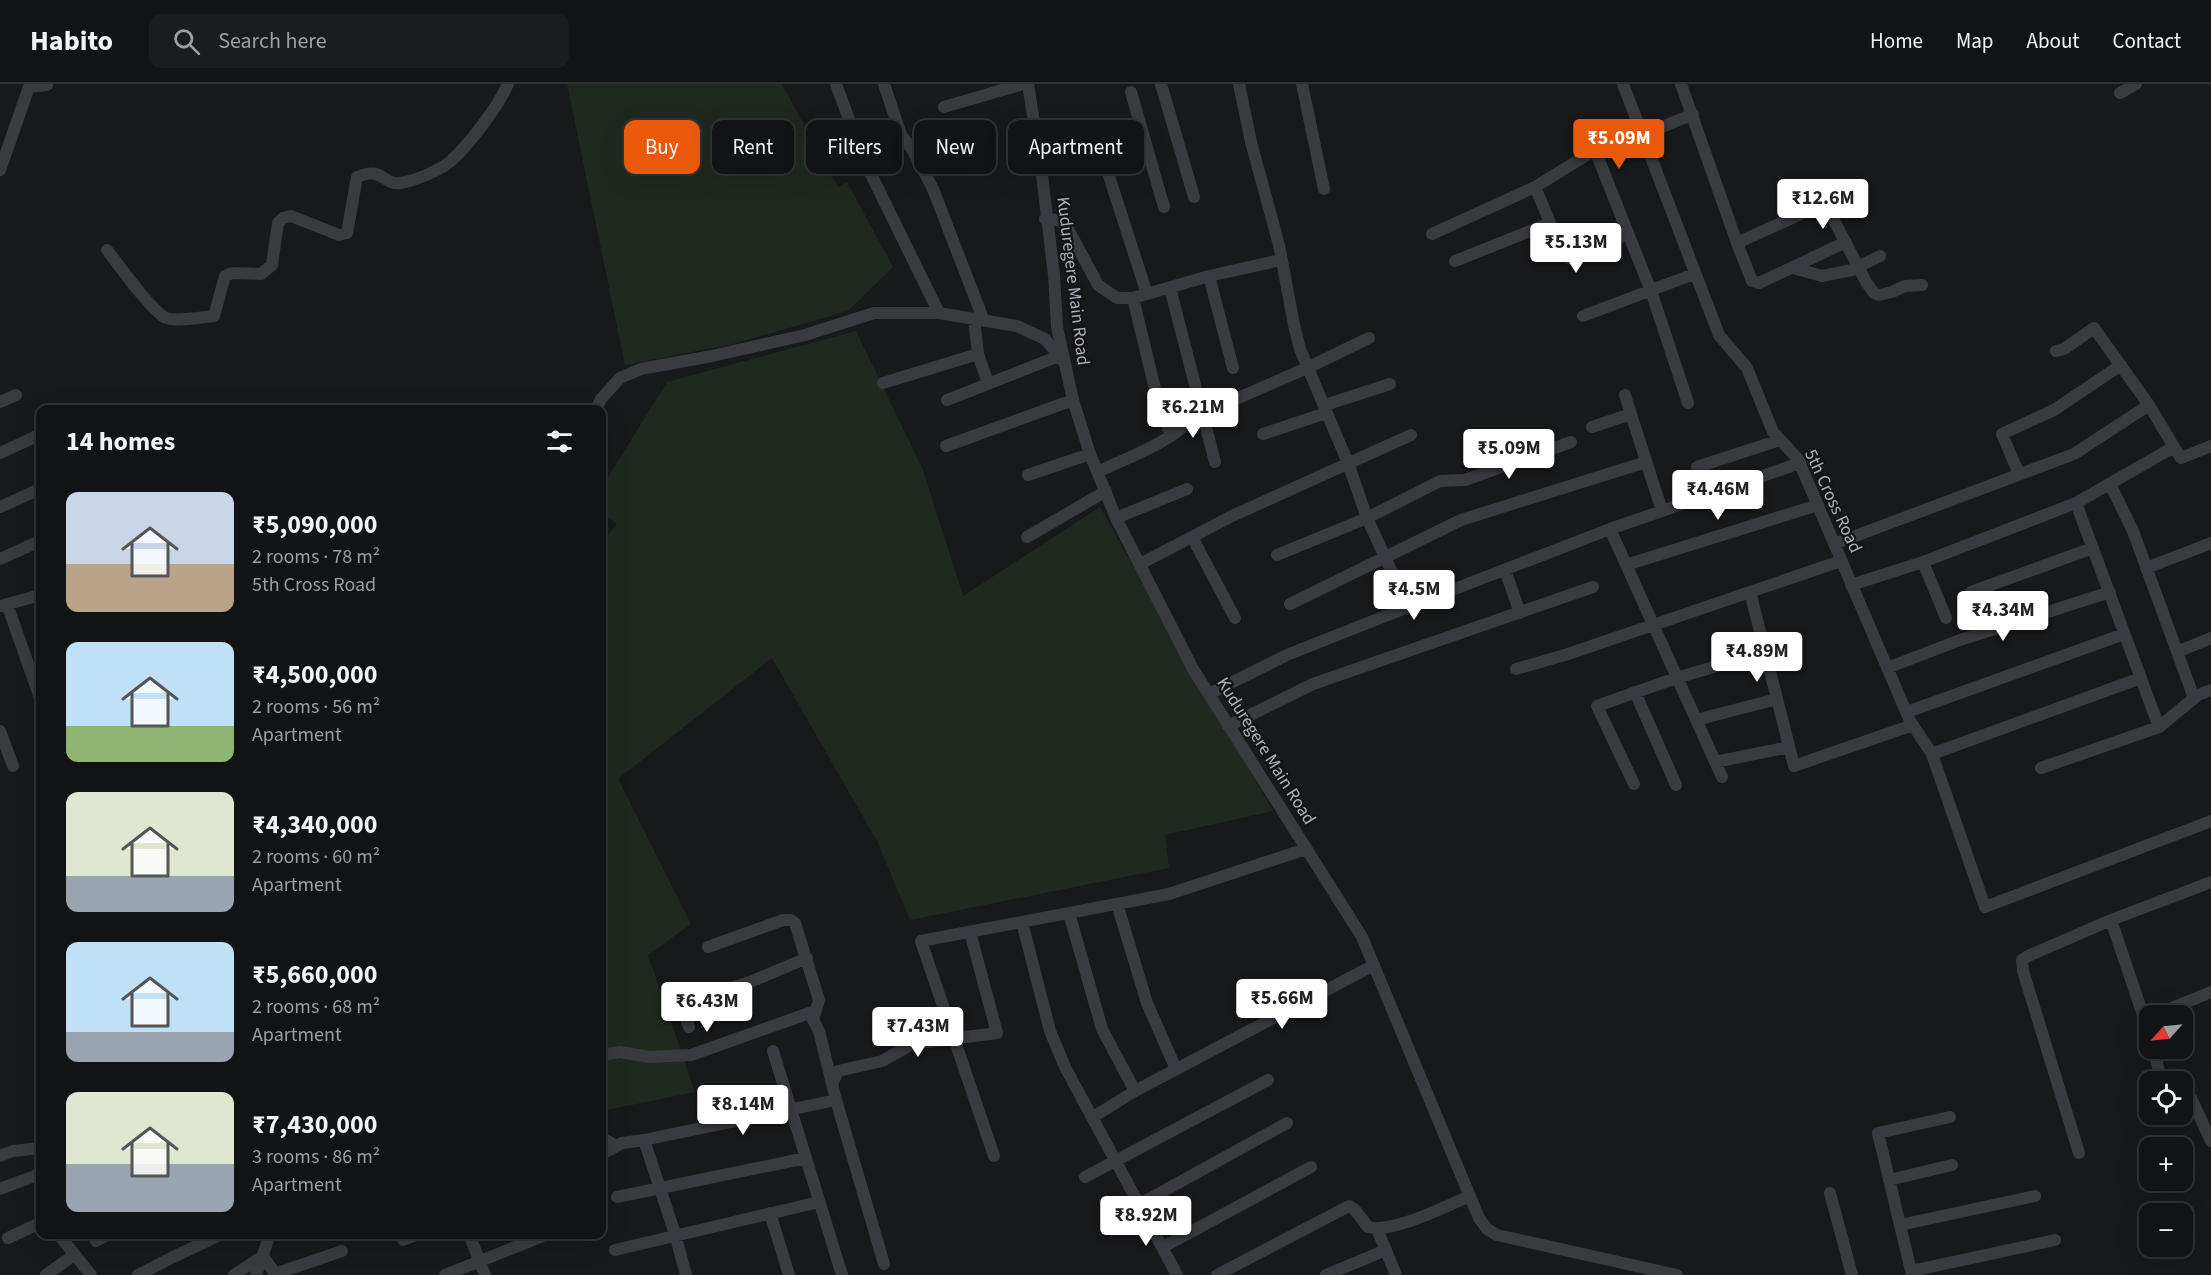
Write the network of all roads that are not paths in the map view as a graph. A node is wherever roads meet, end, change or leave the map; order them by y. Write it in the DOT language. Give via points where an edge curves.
graph roads {
  1 [pos="508,84"];
  2 [pos="836,84"];
  3 [pos="884,84"];
  4 [pos="1023,84"];
  5 [pos="1028,84"];
  6 [pos="1161,84"];
  7 [pos="1239,84"];
  8 [pos="1302,84"];
  9 [pos="1623,84"];
  10 [pos="1681,84"];
  11 [pos="2136,84"];
  12 [pos="47,85"];
  13 [pos="1131,92"];
  14 [pos="2120,93"];
  15 [pos="944,107"];
  16 [pos="1693,114"];
  17 [pos="1034,120"];
  18 [pos="1139,120"];
  19 [pos="1642,135"];
  20 [pos="1144,139"];
  21 [pos="0,170"];
  22 [pos="1042,174"];
  23 [pos="1108,174"];
  24 [pos="1535,187"];
  25 [pos="1324,189"];
  26 [pos="1194,197"];
  27 [pos="1164,207"];
  28 [pos="1045,219"];
  29 [pos="1550,223"];
  30 [pos="1628,233"];
  31 [pos="1432,234"];
  32 [pos="1846,242"];
  33 [pos="1737,243"];
  34 [pos="107,250"];
  35 [pos="1880,256"];
  36 [pos="1281,260"];
  37 [pos="1455,261"];
  38 [pos="1860,266"];
  39 [pos="1793,268"];
  40 [pos="1694,274"];
  41 [pos="1209,276"];
  42 [pos="1922,285"];
  43 [pos="1170,288"];
  44 [pos="1651,291"];
  45 [pos="1147,294"];
  46 [pos="1133,298"];
  47 [pos="939,313"];
  48 [pos="1583,316"];
  49 [pos="979,320"];
  50 [pos="1369,338"];
  51 [pos="2056,351"];
  52 [pos="978,354"];
  53 [pos="1061,359"];
  54 [pos="2121,365"];
  55 [pos="1233,368"];
  56 [pos="1307,368"];
  57 [pos="883,382"];
  58 [pos="988,383"];
  59 [pos="1390,384"];
  60 [pos="16,394"];
  61 [pos="1625,395"];
  62 [pos="947,400"];
  63 [pos="1073,400"];
  64 [pos="0,402"];
  65 [pos="1688,404"];
  66 [pos="598,405"];
  67 [pos="2149,405"];
  68 [pos="1200,407"];
  69 [pos="1326,409"];
  70 [pos="1631,414"];
  71 [pos="1592,426"];
  72 [pos="1263,434"];
  73 [pos="1411,435"];
  74 [pos="36,436"];
  75 [pos="1171,436"];
  76 [pos="1780,440"];
  77 [pos="1571,442"];
  78 [pos="946,446"];
  79 [pos="2211,446"];
  80 [pos="2174,447"];
  81 [pos="0,453"];
  82 [pos="1090,454"];
  83 [pos="1215,462"];
  84 [pos="1646,462"];
  85 [pos="1348,463"];
  86 [pos="1800,463"];
  87 [pos="1697,467"];
  88 [pos="1098,472"];
  89 [pos="2019,474"];
  90 [pos="1028,475"];
  91 [pos="2110,484"];
  92 [pos="1187,489"];
  93 [pos="36,491"];
  94 [pos="1106,491"];
  95 [pos="2076,503"];
  96 [pos="1818,505"];
  97 [pos="0,507"];
  98 [pos="1662,511"];
  99 [pos="1116,518"];
  100 [pos="1367,518"];
  101 [pos="1610,529"];
  102 [pos="1027,537"];
  103 [pos="1192,537"];
  104 [pos="36,543"];
  105 [pos="2211,543"];
  106 [pos="1834,544"];
  107 [pos="2093,548"];
  108 [pos="1277,555"];
  109 [pos="1387,557"];
  110 [pos="0,559"];
  111 [pos="1841,561"];
  112 [pos="1923,562"];
  113 [pos="1140,564"];
  114 [pos="1626,566"];
  115 [pos="2146,568"];
  116 [pos="1504,570"];
  117 [pos="1851,585"];
  118 [pos="1593,587"];
  119 [pos="1750,592"];
  120 [pos="1971,592"];
  121 [pos="2110,592"];
  122 [pos="36,596"];
  123 [pos="1290,604"];
  124 [pos="3,605"];
  125 [pos="1408,607"];
  126 [pos="1520,613"];
  127 [pos="1235,618"];
  128 [pos="1946,618"];
  129 [pos="1654,625"];
  130 [pos="2124,634"];
  131 [pos="2211,638"];
  132 [pos="1765,652"];
  133 [pos="2177,652"];
  134 [pos="1887,668"];
  135 [pos="1516,669"];
  136 [pos="1676,678"];
  137 [pos="2141,678"];
  138 [pos="36,688"];
  139 [pos="2211,690"];
  140 [pos="1635,692"];
  141 [pos="1209,694"];
  142 [pos="2194,698"];
  143 [pos="1777,699"];
  144 [pos="1906,712"];
  145 [pos="1696,720"];
  146 [pos="1913,725"];
  147 [pos="1228,726"];
  148 [pos="2159,727"];
  149 [pos="0,731"];
  150 [pos="1789,747"];
  151 [pos="1932,754"];
  152 [pos="1716,762"];
  153 [pos="14,766"];
  154 [pos="2041,768"];
  155 [pos="1722,777"];
  156 [pos="1634,784"];
  157 [pos="1676,785"];
  158 [pos="2211,821"];
  159 [pos="1306,849"];
  160 [pos="2211,882"];
  161 [pos="1117,904"];
  162 [pos="1069,913"];
  163 [pos="2111,920"];
  164 [pos="1022,922"];
  165 [pos="970,932"];
  166 [pos="708,947"];
  167 [pos="807,958"];
  168 [pos="1374,965"];
  169 [pos="2211,992"];
  170 [pos="2144,1005"];
  171 [pos="2179,1005"];
  172 [pos="815,1011"];
  173 [pos="689,1027"];
  174 [pos="954,1038"];
  175 [pos="773,1051"];
  176 [pos="606,1054"];
  177 [pos="1176,1069"];
  178 [pos="1268,1080"];
  179 [pos="832,1084"];
  180 [pos="1135,1091"];
  181 [pos="836,1100"];
  182 [pos="2193,1102"];
  183 [pos="792,1111"];
  184 [pos="1093,1116"];
  185 [pos="1950,1117"];
  186 [pos="1287,1123"];
  187 [pos="606,1140"];
  188 [pos="644,1140"];
  189 [pos="2211,1141"];
  190 [pos="616,1146"];
  191 [pos="36,1148"];
  192 [pos="606,1152"];
  193 [pos="2079,1154"];
  194 [pos="0,1156"];
  195 [pos="994,1156"];
  196 [pos="806,1158"];
  197 [pos="1116,1161"];
  198 [pos="1952,1165"];
  199 [pos="1311,1167"];
  200 [pos="36,1176"];
  201 [pos="1085,1177"];
  202 [pos="1889,1180"];
  203 [pos="0,1189"];
  204 [pos="660,1189"];
  205 [pos="1830,1193"];
  206 [pos="1470,1196"];
  207 [pos="2035,1196"];
  208 [pos="617,1197"];
  209 [pos="819,1202"];
  210 [pos="1140,1204"];
  211 [pos="770,1213"];
  212 [pos="36,1225"];
  213 [pos="1899,1225"];
  214 [pos="1377,1229"];
  215 [pos="675,1234"];
  216 [pos="8,1238"];
  217 [pos="62,1239"];
  218 [pos="100,1239"];
  219 [pos="213,1239"];
  220 [pos="268,1239"];
  221 [pos="471,1239"];
  222 [pos="535,1239"];
  223 [pos="2055,1240"];
  224 [pos="96,1241"];
  225 [pos="1163,1247"];
  226 [pos="615,1250"];
  227 [pos="1386,1250"];
  228 [pos="342,1251"];
  229 [pos="74,1255"];
  230 [pos="263,1257"];
  231 [pos="480,1261"];
  232 [pos="884,1264"];
  233 [pos="156,1271"];
  234 [pos="1911,1273"];
  235 [pos="46,1275"];
  236 [pos="91,1275"];
  237 [pos="138,1275"];
  238 [pos="234,1275"];
  239 [pos="256,1275"];
  240 [pos="276,1275"];
  241 [pos="445,1275"];
  242 [pos="485,1275"];
  243 [pos="686,1275"];
  244 [pos="789,1275"];
  245 [pos="842,1275"];
  246 [pos="1177,1275"];
  247 [pos="1218,1275"];
  248 [pos="1326,1275"];
  249 [pos="1396,1275"];
  250 [pos="1677,1275"];
  251 [pos="1852,1275"];
  1 -- 34 [label="street" via="501,99 453,160 401,183 392,183 379,174 357,177 347,233 339,235 291,216 283,218 278,223 272,265 261,274 225,276 214,316 168,320"];
  2 -- 47 [label="street" via="864,159"];
  3 -- 49 [label="street" via="901,135 933,189"];
  4 -- 15 [label="street"];
  5 -- 17 [label="street, Kuduregere Main Road"];
  6 -- 26 [label="street"];
  7 -- 36 [label="street"];
  8 -- 25 [label="street"];
  9 -- 19 [label="street, 5th Cross Road"];
  10 -- 16 [label="street"];
  11 -- 14 [label="street"];
  12 -- 21 [label="street" via="29,87"];
  13 -- 18 [label="street"];
  16 -- 19 [label="street"];
  16 -- 33 [label="street"];
  19 -- 40 [label="street, 5th Cross Road"];
  20 -- 27 [label="street"];
  22 -- 28 [label="street, Kuduregere Main Road"];
  23 -- 45 [label="street"];
  24 -- 29 [label="street"];
  24 -- 30 [label="street" via="1595,150"];
  24 -- 31 [label="street"];
  28 -- 46 [label="street" via="1060,220 1066,227 1098,285 1118,298"];
  28 -- 53 [label="street, Kuduregere Main Road"];
  29 -- 30 [label="street" via="1568,258 1575,259"];
  29 -- 37 [label="street"];
  30 -- 44 [label="street"];
  32 -- 33 [label="street" via="1825,203"];
  32 -- 38 [label="street"];
  32 -- 39 [label="street"];
  33 -- 39 [label="street" via="1752,281 1763,283"];
  35 -- 38 [label="street"];
  36 -- 41 [label="street"];
  36 -- 56 [label="street"];
  38 -- 39 [label="street" via="1822,276"];
  38 -- 42 [label="street" via="1866,282 1879,295"];
  40 -- 44 [label="street"];
  40 -- 76 [label="street, 5th Cross Road" via="1719,335 1747,368 1773,432"];
  41 -- 43 [label="street"];
  41 -- 55 [label="street"];
  43 -- 45 [label="street"];
  43 -- 68 [label="street"];
  44 -- 48 [label="street"];
  44 -- 65 [label="street"];
  45 -- 46 [label="street"];
  46 -- 75 [label="street" via="1157,397"];
  47 -- 49 [label="street"];
  47 -- 66 [label="street" via="874,313 806,335 641,369 620,378"];
  49 -- 52 [label="street"];
  49 -- 53 [label="street" via="1017,326 1045,339"];
  50 -- 56 [label="street"];
  51 -- 54 [label="street" via="2094,328"];
  52 -- 57 [label="street"];
  52 -- 58 [label="street"];
  53 -- 58 [label="street"];
  53 -- 63 [label="street, Kuduregere Main Road"];
  54 -- 67 [label="street"];
  54 -- 89 [label="street" via="2055,410 2001,434"];
  56 -- 68 [label="street" via="1236,399"];
  56 -- 69 [label="street"];
  58 -- 62 [label="street"];
  59 -- 69 [label="street"];
  60 -- 64 [label="street"];
  61 -- 70 [label="street"];
  63 -- 78 [label="street"];
  63 -- 82 [label="street, Kuduregere Main Road"];
  67 -- 80 [label="street"];
  67 -- 89 [label="street" via="2074,454"];
  68 -- 75 [label="street"];
  68 -- 83 [label="street"];
  69 -- 72 [label="street"];
  69 -- 85 [label="street"];
  70 -- 71 [label="street"];
  70 -- 84 [label="street"];
  73 -- 85 [label="street"];
  74 -- 81 [label="street"];
  75 -- 88 [label="street"];
  76 -- 86 [label="street, 5th Cross Road"];
  76 -- 87 [label="street"];
  77 -- 100 [label="street" via="1465,480 1440,481"];
  79 -- 80 [label="street" via="2181,458"];
  80 -- 91 [label="street"];
  82 -- 88 [label="street, Kuduregere Main Road"];
  82 -- 90 [label="street"];
  84 -- 98 [label="street"];
  84 -- 109 [label="street" via="1461,520"];
  85 -- 100 [label="street"];
  85 -- 103 [label="street"];
  86 -- 96 [label="street, 5th Cross Road"];
  86 -- 98 [label="street"];
  88 -- 94 [label="street, Kuduregere Main Road"];
  89 -- 106 [label="street"];
  91 -- 95 [label="street"];
  91 -- 115 [label="street"];
  92 -- 99 [label="street"];
  93 -- 97 [label="street"];
  94 -- 99 [label="street, Kuduregere Main Road"];
  94 -- 102 [label="street"];
  95 -- 107 [label="street"];
  95 -- 112 [label="street"];
  96 -- 106 [label="street, 5th Cross Road"];
  96 -- 114 [label="street"];
  98 -- 101 [label="street"];
  99 -- 113 [label="street, Kuduregere Main Road"];
  100 -- 108 [label="street"];
  100 -- 109 [label="street"];
  101 -- 114 [label="street"];
  101 -- 116 [label="street"];
  103 -- 113 [label="street"];
  103 -- 127 [label="street"];
  104 -- 110 [label="street"];
  105 -- 115 [label="street"];
  106 -- 111 [label="street, 5th Cross Road"];
  107 -- 120 [label="street"];
  107 -- 121 [label="street"];
  109 -- 123 [label="street"];
  109 -- 125 [label="street"];
  111 -- 117 [label="street, 5th Cross Road"];
  111 -- 119 [label="street"];
  112 -- 117 [label="street"];
  112 -- 128 [label="street"];
  113 -- 141 [label="street, Kuduregere Main Road"];
  114 -- 129 [label="street"];
  115 -- 133 [label="street"];
  116 -- 125 [label="street"];
  116 -- 126 [label="street"];
  117 -- 134 [label="street, 5th Cross Road"];
  118 -- 126 [label="street"];
  119 -- 129 [label="street"];
  119 -- 132 [label="street"];
  121 -- 130 [label="street"];
  121 -- 134 [label="street"];
  122 -- 124 [label="street"];
  124 -- 138 [label="street"];
  125 -- 141 [label="street" via="1287,655"];
  126 -- 147 [label="street" via="1313,684"];
  129 -- 135 [label="street"];
  129 -- 136 [label="street"];
  130 -- 137 [label="street"];
  130 -- 144 [label="street"];
  131 -- 133 [label="street"];
  132 -- 136 [label="street"];
  132 -- 143 [label="street"];
  133 -- 142 [label="street"];
  134 -- 144 [label="street, 5th Cross Road"];
  136 -- 140 [label="street"];
  136 -- 145 [label="street"];
  137 -- 148 [label="street"];
  137 -- 151 [label="street"];
  139 -- 142 [label="street"];
  140 -- 156 [label="street" via="1597,706"];
  140 -- 157 [label="street"];
  141 -- 147 [label="street, Kuduregere Main Road"];
  142 -- 148 [label="street"];
  143 -- 145 [label="street"];
  143 -- 150 [label="street"];
  144 -- 146 [label="street, 5th Cross Road"];
  145 -- 152 [label="street"];
  146 -- 150 [label="street" via="1794,766"];
  146 -- 151 [label="street, 5th Cross Road"];
  147 -- 159 [label="street, Kuduregere Main Road"];
  148 -- 154 [label="street"];
  149 -- 153 [label="street"];
  150 -- 152 [label="street"];
  151 -- 158 [label="street, 5th Cross Road" via="1985,907"];
  152 -- 155 [label="street"];
  159 -- 161 [label="street" via="1169,894"];
  159 -- 168 [label="street, Kuduregere Main Road" via="1362,937"];
  160 -- 163 [label="street"];
  161 -- 162 [label="street"];
  161 -- 177 [label="street" via="1146,1003"];
  162 -- 164 [label="street"];
  162 -- 180 [label="street" via="1102,1029"];
  163 -- 170 [label="street"];
  163 -- 193 [label="street" via="2022,960"];
  164 -- 165 [label="street"];
  164 -- 184 [label="street" via="1050,1031"];
  165 -- 174 [label="street" via="997,1032"];
  165 -- 174 [label="street" via="921,941"];
  166 -- 167 [label="street" via="788,919 795,923"];
  167 -- 172 [label="street" via="819,1000"];
  167 -- 173 [label="street" via="686,1008"];
  168 -- 177 [label="street"];
  168 -- 206 [label="street, Kuduregere Main Road"];
  169 -- 171 [label="street"];
  172 -- 176 [label="street" via="691,1055"];
  172 -- 179 [label="street" via="813,1020"];
  174 -- 179 [label="street" via="912,1044 882,1061 838,1071"];
  174 -- 195 [label="street"];
  175 -- 183 [label="street"];
  177 -- 180 [label="street"];
  178 -- 197 [label="street"];
  179 -- 181 [label="street"];
  180 -- 184 [label="street"];
  181 -- 183 [label="street"];
  181 -- 232 [label="street"];
  182 -- 189 [label="street"];
  183 -- 188 [label="street"];
  183 -- 196 [label="street"];
  184 -- 197 [label="street"];
  185 -- 202 [label="street" via="1878,1133"];
  186 -- 210 [label="street"];
  187 -- 190 [label="street"];
  188 -- 190 [label="street"];
  188 -- 204 [label="street"];
  190 -- 192 [label="street"];
  191 -- 194 [label="street"];
  196 -- 204 [label="street"];
  196 -- 209 [label="street"];
  197 -- 201 [label="street"];
  197 -- 210 [label="street"];
  198 -- 202 [label="street"];
  199 -- 225 [label="street"];
  200 -- 203 [label="street"];
  202 -- 213 [label="street"];
  204 -- 208 [label="street"];
  204 -- 215 [label="street"];
  205 -- 251 [label="street"];
  206 -- 214 [label="street"];
  206 -- 250 [label="street, Kuduregere Main Road" via="1479,1218 1497,1236"];
  207 -- 213 [label="street"];
  209 -- 211 [label="street"];
  209 -- 245 [label="street"];
  210 -- 225 [label="street"];
  211 -- 215 [label="street"];
  211 -- 244 [label="street"];
  212 -- 216 [label="street"];
  213 -- 234 [label="street"];
  214 -- 227 [label="street"];
  214 -- 247 [label="street" via="1368,1227 1349,1206"];
  215 -- 226 [label="street"];
  215 -- 243 [label="street"];
  217 -- 229 [label="street"];
  218 -- 224 [label="street"];
  219 -- 233 [label="street"];
  220 -- 230 [label="street"];
  221 -- 231 [label="street"];
  222 -- 231 [label="street"];
  223 -- 234 [label="street"];
  225 -- 246 [label="street"];
  227 -- 248 [label="street"];
  227 -- 249 [label="street"];
  228 -- 240 [label="street"];
  229 -- 235 [label="street"];
  229 -- 236 [label="street"];
  230 -- 238 [label="street"];
  230 -- 239 [label="street"];
  230 -- 240 [label="street"];
  231 -- 241 [label="street"];
  231 -- 242 [label="street"];
  233 -- 237 [label="street"];
}
